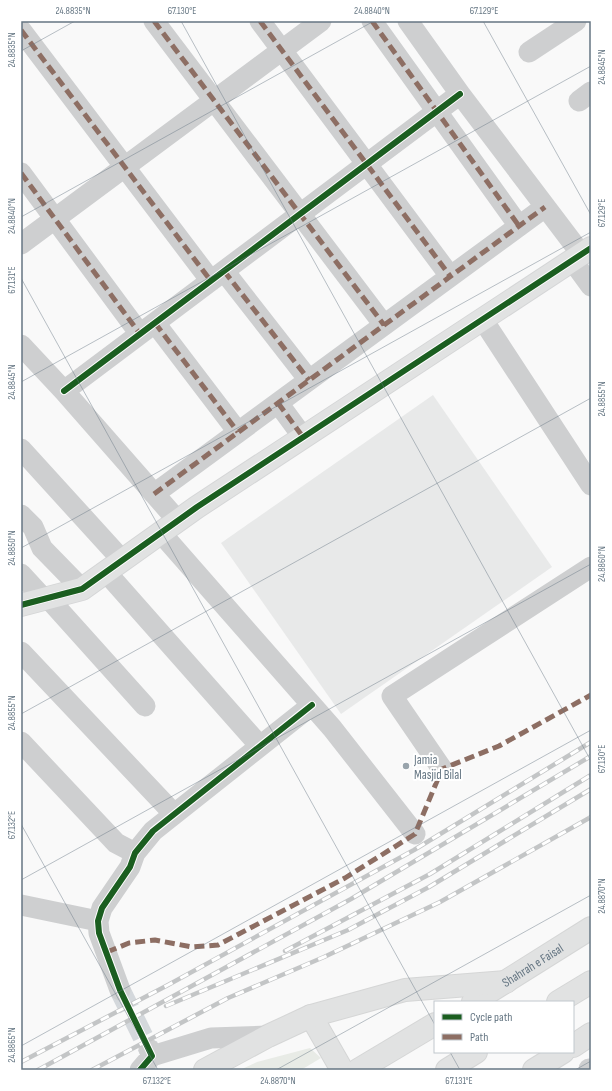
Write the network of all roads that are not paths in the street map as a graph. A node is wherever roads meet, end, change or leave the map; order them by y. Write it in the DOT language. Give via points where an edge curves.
graph roads {
  1 [pos="154,21"];
  2 [pos="260,21"];
  3 [pos="321,21"];
  4 [pos="372,21"];
  5 [pos="408,21"];
  6 [pos="576,21"];
  7 [pos="21,30"];
  8 [pos="282,50"];
  9 [pos="529,52"];
  10 [pos="460,94"];
  11 [pos="214,100"];
  12 [pos="437,111"];
  13 [pos="367,164"];
  14 [pos="125,167"];
  15 [pos="21,173"];
  16 [pos="545,207"];
  17 [pos="300,214"];
  18 [pos="55,219"];
  19 [pos="519,226"];
  20 [pos="21,244"];
  21 [pos="582,255"];
  22 [pos="217,276"];
  23 [pos="450,276"];
  24 [pos="591,286"];
  25 [pos="483,320"];
  26 [pos="384,325"];
  27 [pos="147,328"];
  28 [pos="21,345"];
  29 [pos="309,380"];
  30 [pos="64,391"];
  31 [pos="278,403"];
  32 [pos="238,432"];
  33 [pos="304,437"];
  34 [pos="21,449"];
  35 [pos="590,482"];
  36 [pos="154,494"];
  37 [pos="21,515"];
  38 [pos="169,527"];
  39 [pos="114,566"];
  40 [pos="591,567"];
  41 [pos="21,574"];
  42 [pos="82,589"];
  43 [pos="46,599"];
  44 [pos="21,605"];
  45 [pos="21,652"];
  46 [pos="312,705"];
  47 [pos="145,706"];
  48 [pos="21,742"];
  49 [pos="260,746"];
  50 [pos="442,769"];
  51 [pos="174,814"];
  52 [pos="415,834"];
  53 [pos="135,853"];
  54 [pos="21,905"];
  55 [pos="98,921"];
  56 [pos="591,928"];
  57 [pos="506,982"];
  58 [pos="591,982"];
  59 [pos="120,990"];
  60 [pos="475,1001"];
  61 [pos="560,1001"];
  62 [pos="311,1016"];
  63 [pos="434,1025"];
  64 [pos="591,1034"];
  65 [pos="268,1036"];
  66 [pos="574,1045"];
  67 [pos="474,1053"];
  68 [pos="561,1053"];
  69 [pos="147,1058"];
  70 [pos="205,1070"];
  71 [pos="342,1070"];
  72 [pos="358,1070"];
  73 [pos="447,1070"];
  74 [pos="534,1070"];
  1 -- 11 [label="street"];
  2 -- 8 [label="street"];
  3 -- 8 [label="street"];
  4 -- 12 [label="street"];
  5 -- 10 [label="street"];
  6 -- 9 [label="street"];
  7 -- 14 [label="street"];
  8 -- 11 [label="street"];
  8 -- 13 [label="street"];
  10 -- 12 [label="street"];
  10 -- 16 [label="street"];
  11 -- 14 [label="street"];
  11 -- 17 [label="street"];
  12 -- 13 [label="street"];
  12 -- 19 [label="street"];
  13 -- 17 [label="street"];
  13 -- 23 [label="street"];
  14 -- 18 [label="street"];
  14 -- 22 [label="street"];
  15 -- 18 [label="street"];
  16 -- 19 [label="street"];
  16 -- 21 [label="street"];
  17 -- 22 [label="street"];
  17 -- 26 [label="street"];
  18 -- 20 [label="street"];
  18 -- 27 [label="street"];
  19 -- 23 [label="street"];
  21 -- 24 [label="street"];
  21 -- 25 [label="main road"];
  22 -- 27 [label="street"];
  22 -- 29 [label="street"];
  23 -- 26 [label="street"];
  25 -- 33 [label="main road"];
  25 -- 35 [label="street"];
  26 -- 29 [label="street"];
  27 -- 30 [label="street"];
  27 -- 32 [label="street"];
  28 -- 30 [label="street"];
  29 -- 31 [label="street"];
  30 -- 36 [label="street"];
  31 -- 32 [label="street"];
  31 -- 33 [label="street"];
  32 -- 36 [label="street"];
  33 -- 38 [label="main road"];
  34 -- 39 [label="street"];
  36 -- 38 [label="street"];
  37 -- 42 [label="street" via="33,527 42,548"];
  38 -- 39 [label="main road"];
  38 -- 46 [label="street"];
  39 -- 42 [label="main road"];
  39 -- 49 [label="street"];
  40 -- 50 [label="street" via="392,696"];
  41 -- 43 [label="street"];
  42 -- 43 [label="main road"];
  43 -- 44 [label="main road"];
  43 -- 47 [label="street"];
  45 -- 51 [label="street"];
  46 -- 49 [label="street"];
  46 -- 52 [label="street"];
  48 -- 53 [label="street" via="116,843"];
  49 -- 51 [label="street"];
  51 -- 53 [label="street" via="153,831"];
  53 -- 55 [label="street" via="130,867 102,908"];
  54 -- 55 [label="street"];
  55 -- 59 [label="street" via="99,933"];
  56 -- 57 [label="main road, Shahrah e Faisal"];
  57 -- 60 [label="main road, Shahrah e Faisal"];
  57 -- 62 [label="main road" via="406,990"];
  58 -- 61 [label="main road"];
  62 -- 65 [label="main road"];
  62 -- 71 [label="main road"];
  63 -- 72 [label="main road"];
  64 -- 66 [label="main road"];
  65 -- 69 [label="street" via="211,1038"];
  65 -- 70 [label="main road"];
  67 -- 73 [label="main road"];
  68 -- 74 [label="main road"];
}
